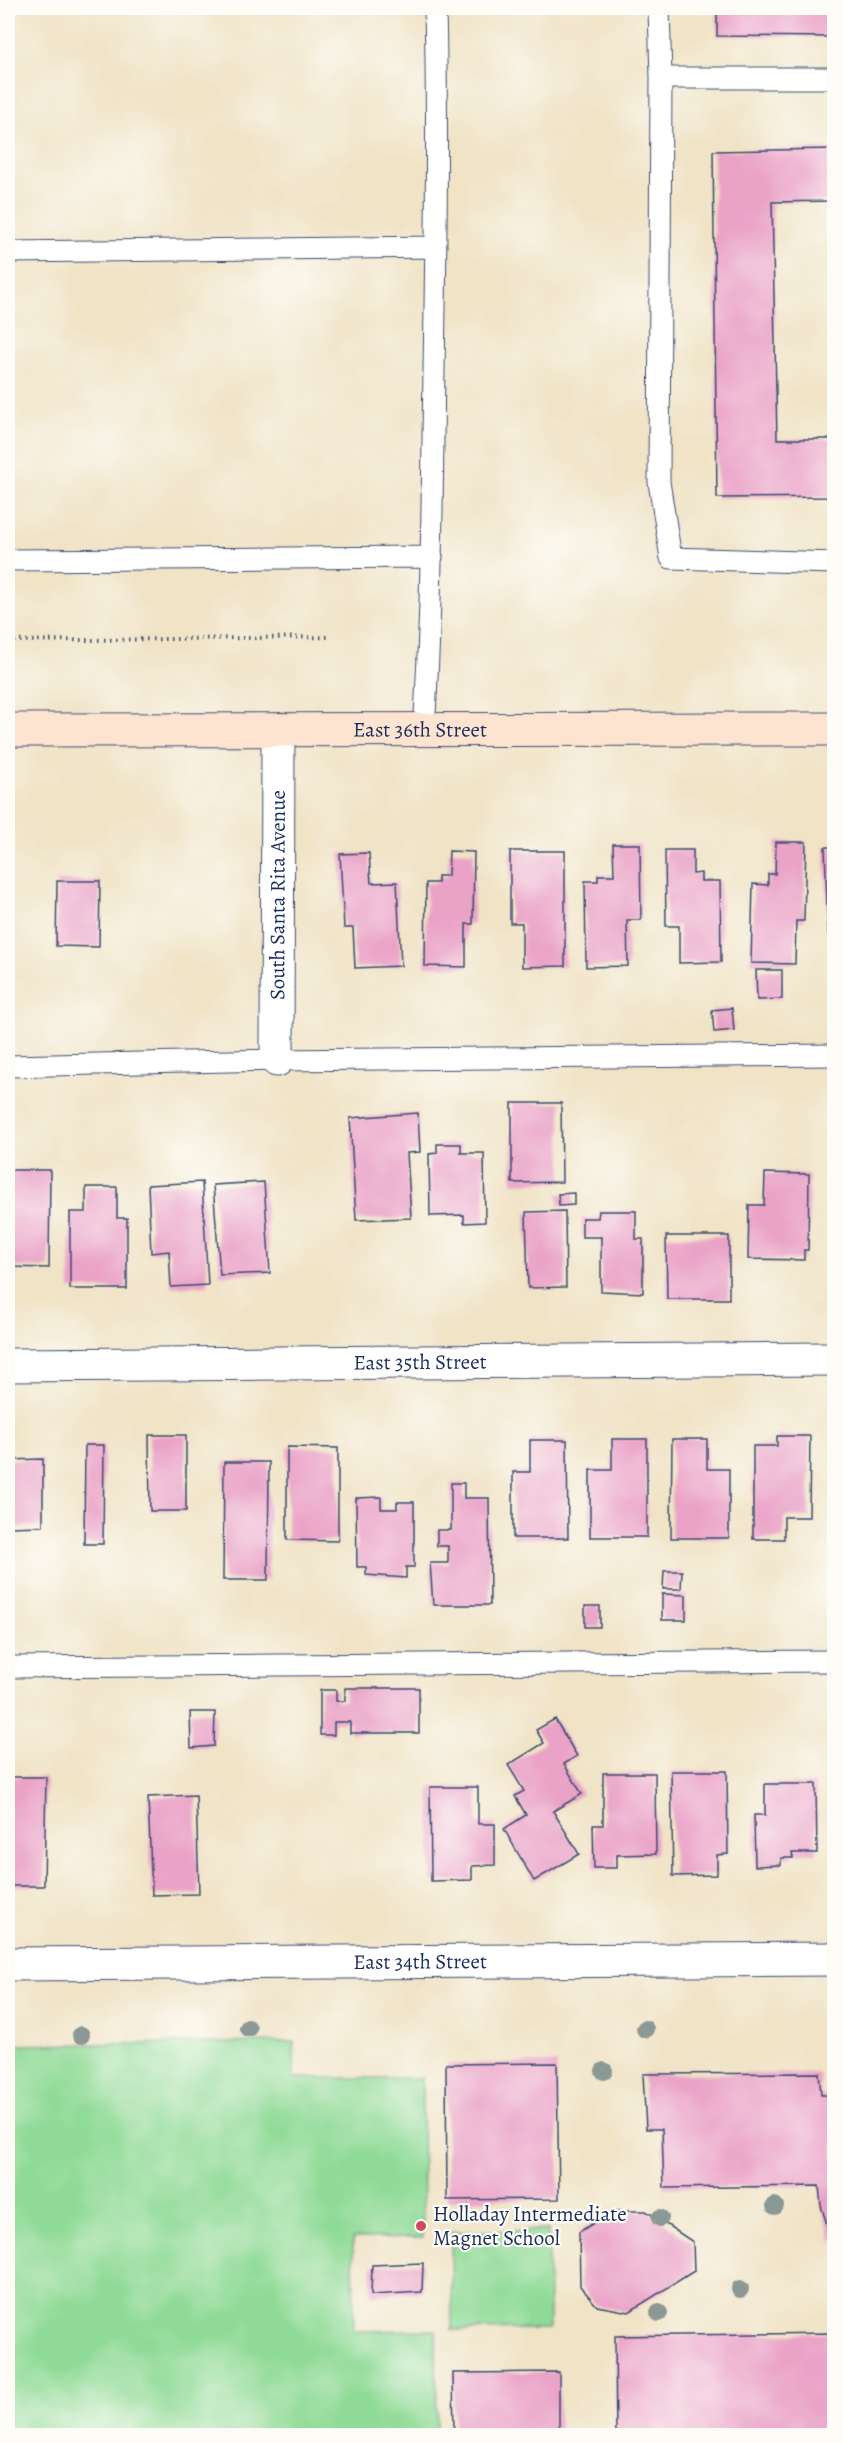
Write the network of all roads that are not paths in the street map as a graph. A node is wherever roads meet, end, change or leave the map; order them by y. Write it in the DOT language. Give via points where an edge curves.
graph roads {
  1 [pos="435,8"];
  2 [pos="659,8"];
  3 [pos="661,78"];
  4 [pos="834,78"];
  5 [pos="436,247"];
  6 [pos="8,252"];
  7 [pos="432,557"];
  8 [pos="8,560"];
  9 [pos="834,562"];
  10 [pos="834,729"];
  11 [pos="8,730"];
  12 [pos="278,730"];
  13 [pos="424,730"];
  14 [pos="834,1055"];
  15 [pos="277,1060"];
  16 [pos="8,1066"];
  17 [pos="834,1359"];
  18 [pos="8,1365"];
  19 [pos="834,1661"];
  20 [pos="8,1667"];
  21 [pos="834,1959"];
  22 [pos="8,1964"];
  1 -- 5 [label="lane"];
  2 -- 3 [label="lane"];
  3 -- 4 [label="lane"];
  3 -- 9 [label="lane" via="659,483 671,558"];
  5 -- 6 [label="lane"];
  5 -- 7 [label="lane"];
  7 -- 8 [label="lane"];
  7 -- 13 [label="lane"];
  10 -- 13 [label="main road, East 36th Street"];
  11 -- 12 [label="main road, East 36th Street"];
  12 -- 13 [label="main road, East 36th Street"];
  12 -- 15 [label="street, South Santa Rita Avenue"];
  14 -- 15 [label="lane"];
  15 -- 16 [label="lane"];
  17 -- 18 [label="street, East 35th Street"];
  19 -- 20 [label="lane"];
  21 -- 22 [label="street, East 34th Street"];
}
